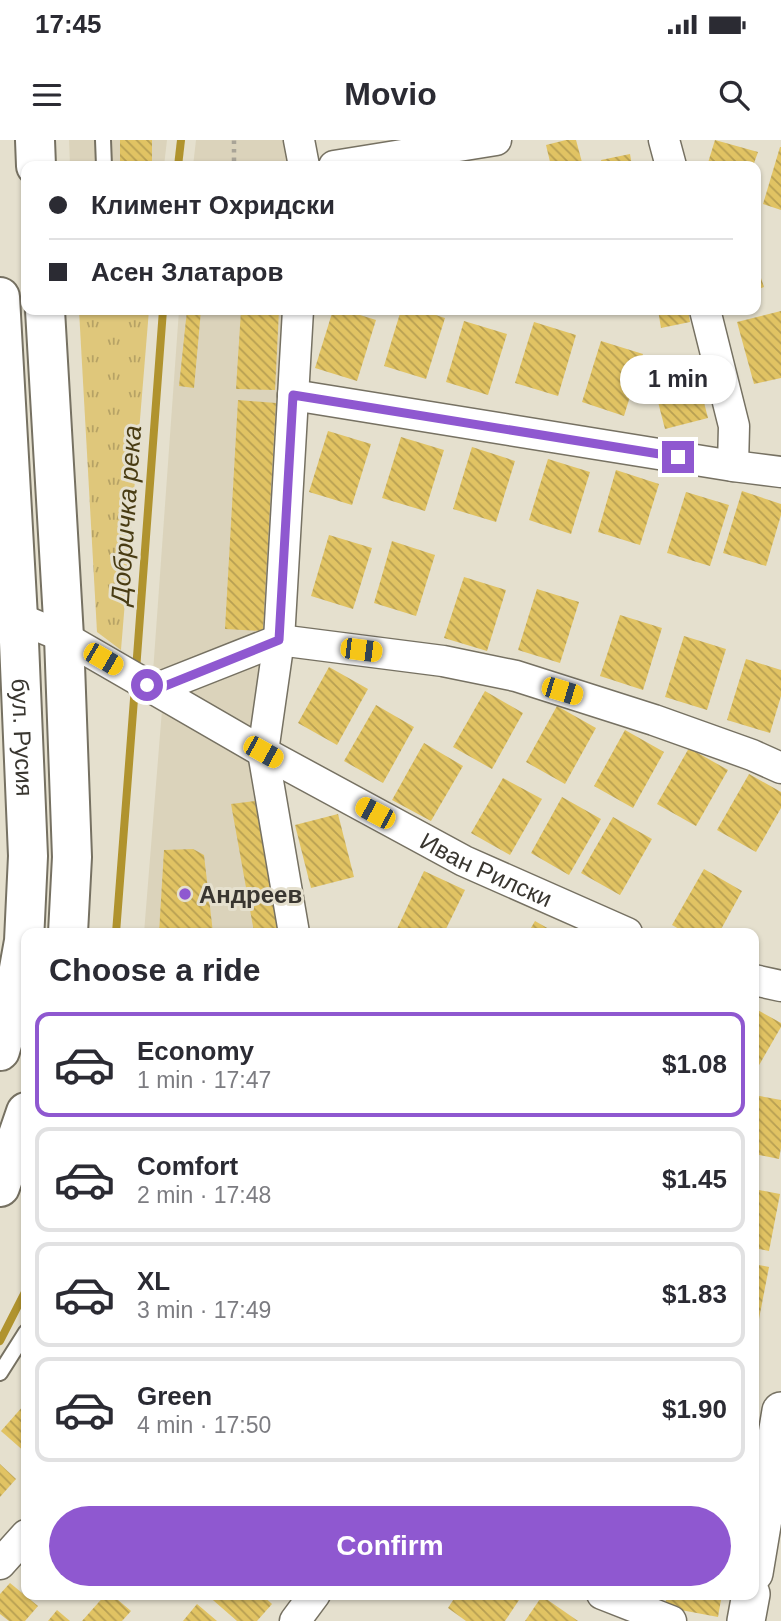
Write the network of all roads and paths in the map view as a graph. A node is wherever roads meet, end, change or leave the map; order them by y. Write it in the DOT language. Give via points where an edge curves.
graph roads {
  1 [pos="35,140"];
  2 [pos="103,140"];
  3 [pos="234,140"];
  4 [pos="299,140"];
  5 [pos="496,140"];
  6 [pos="664,140"];
  7 [pos="36,161"];
  8 [pos="104,161"];
  9 [pos="234,161"];
  10 [pos="303,161"];
  11 [pos="365,161"];
  12 [pos="670,161"];
  13 [pos="0,297"];
  14 [pos="45,315"];
  15 [pos="298,315"];
  16 [pos="706,315"];
  17 [pos="293,395"];
  18 [pos="733,466"];
  19 [pos="781,472"];
  20 [pos="18,618"];
  21 [pos="64,637"];
  22 [pos="279,640"];
  23 [pos="141,682"];
  24 [pos="263,752"];
  25 [pos="781,768"];
  26 [pos="25,928"];
  27 [pos="68,928"];
  28 [pos="293,928"];
  29 [pos="617,928"];
  30 [pos="21,958"];
  31 [pos="759,981"];
  32 [pos="781,986"];
  33 [pos="0,1051"];
  34 [pos="21,1126"];
  35 [pos="0,1187"];
  36 [pos="21,1340"];
  37 [pos="0,1373"];
  38 [pos="781,1411"];
  39 [pos="21,1541"];
  40 [pos="759,1543"];
  41 [pos="0,1564"];
  42 [pos="311,1600"];
  43 [pos="617,1600"];
  44 [pos="295,1621"];
  45 [pos="671,1621"];
  1 -- 7 [label="main road"];
  2 -- 8 [label="lane"];
  3 -- 9 [label="path"];
  4 -- 10 [label="street"];
  5 -- 11 [label="street"];
  6 -- 12 [label="street"];
  13 -- 20 [label="main road, бул. Русия"];
  14 -- 21 [label="main road, бул. Русия"];
  15 -- 17 [label="street"];
  16 -- 18 [label="street" via="734,426"];
  17 -- 18 [label="street"];
  17 -- 22 [label="street"];
  18 -- 19 [label="street"];
  20 -- 21 [label="street, Иван Рилски"];
  20 -- 26 [label="main road, бул. Русия" via="28,856"];
  21 -- 23 [label="street, Иван Рилски"];
  21 -- 27 [label="main road, бул. Русия" via="72,857"];
  22 -- 23 [label="street"];
  22 -- 24 [label="street"];
  22 -- 25 [label="street" via="443,661 516,676 654,720"];
  23 -- 24 [label="street, Иван Рилски"];
  24 -- 28 [label="street"];
  24 -- 29 [label="street, Иван Рилски" via="464,861"];
  30 -- 33 [label="main road, бул. Русия"];
  31 -- 32 [label="street"];
  34 -- 35 [label="main road"];
  36 -- 37 [label="lane"];
  38 -- 40 [label="street"];
  39 -- 41 [label="street"];
  42 -- 44 [label="street"];
  43 -- 45 [label="street"];
}
